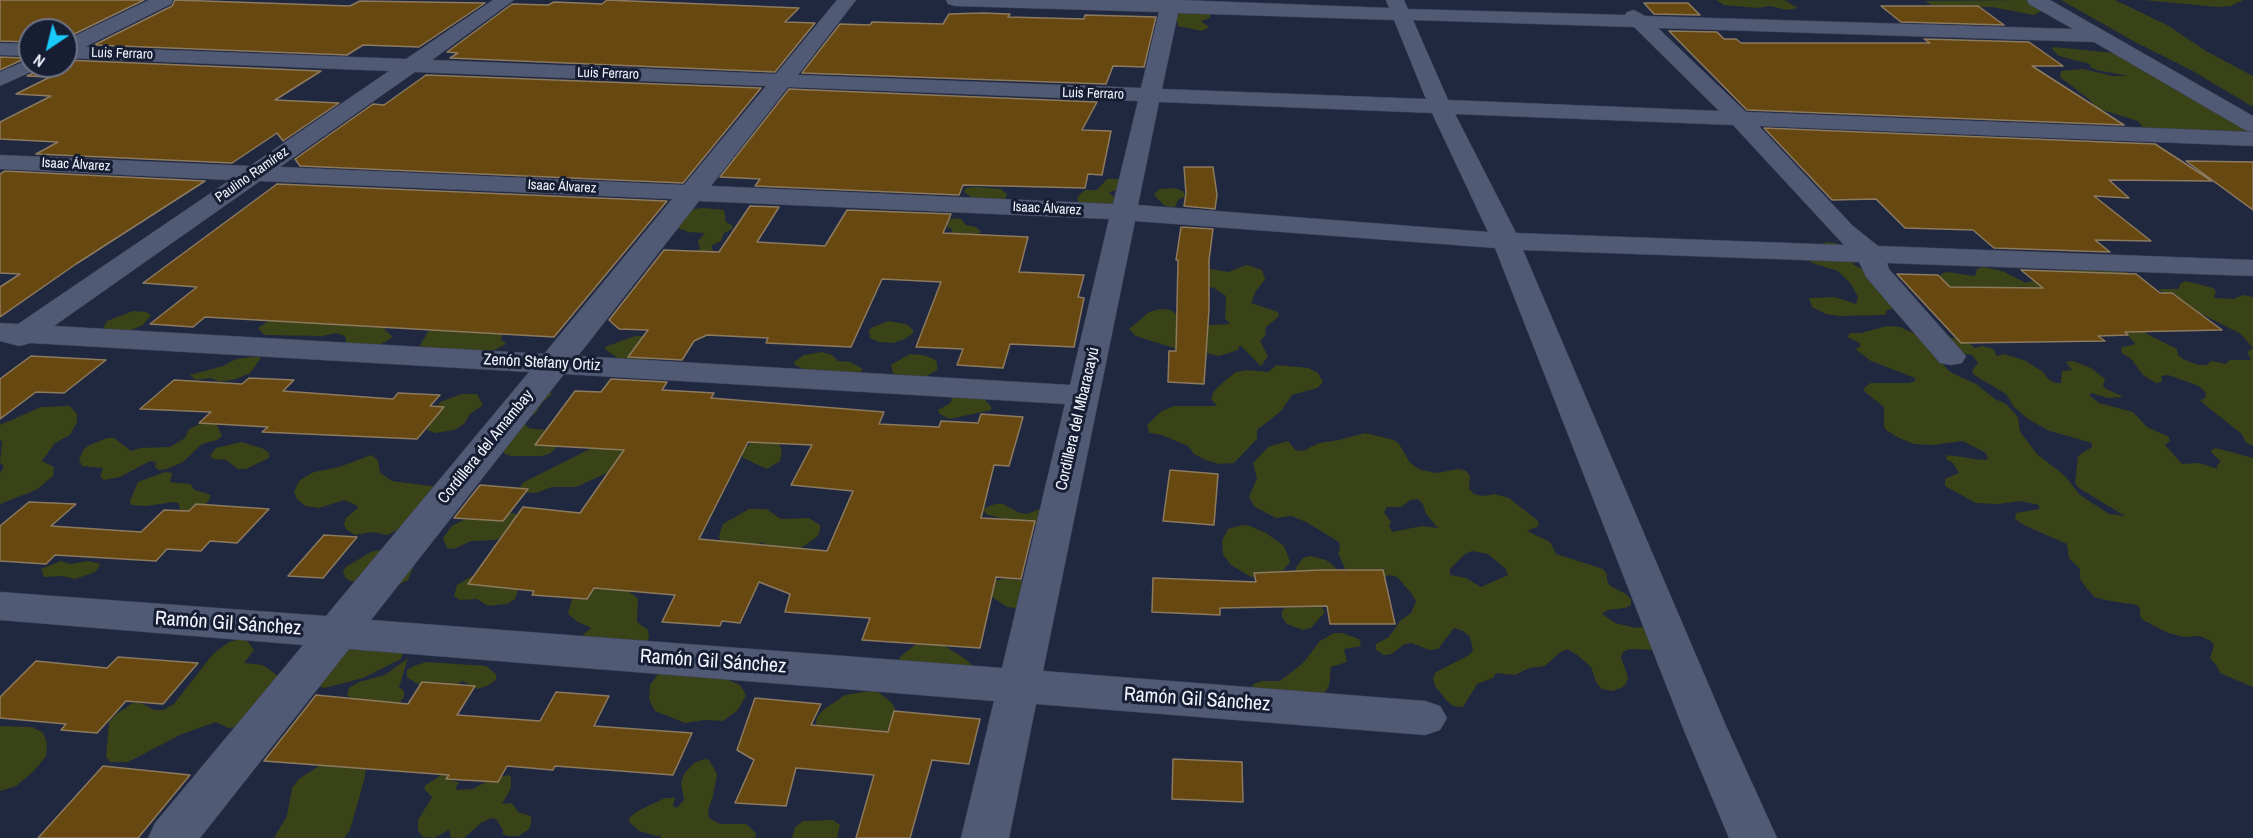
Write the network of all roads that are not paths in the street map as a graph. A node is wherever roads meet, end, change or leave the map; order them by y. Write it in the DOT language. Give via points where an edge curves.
graph roads {
  1 [pos="164,0"];
  2 [pos="505,0"];
  3 [pos="847,0"];
  4 [pos="955,0"];
  5 [pos="1618,0"];
  6 [pos="2036,0"];
  7 [pos="1170,3"];
  8 [pos="1398,7"];
  9 [pos="1642,23"];
  10 [pos="2098,36"];
  11 [pos="78,44"];
  12 [pos="0,49"];
  13 [pos="18,50"];
  14 [pos="78,51"];
  15 [pos="410,66"];
  16 [pos="18,71"];
  17 [pos="0,80"];
  18 [pos="784,81"];
  19 [pos="1149,96"];
  20 [pos="1440,107"];
  21 [pos="1739,118"];
  22 [pos="2253,125"];
  23 [pos="2253,139"];
  24 [pos="0,162"];
  25 [pos="255,173"];
  26 [pos="693,193"];
  27 [pos="1124,212"];
  28 [pos="1506,241"];
  29 [pos="1870,253"];
  30 [pos="2253,268"];
  31 [pos="8,338"];
  32 [pos="1951,356"];
  33 [pos="554,364"];
  34 [pos="1083,395"];
  35 [pos="0,606"];
  36 [pos="336,632"];
  37 [pos="1018,686"];
  38 [pos="1425,718"];
  39 [pos="172,838"];
  40 [pos="985,838"];
  41 [pos="1753,838"];
  1 -- 11 [label="street"];
  2 -- 15 [label="street, Paulino Ramírez"];
  3 -- 18 [label="street, Cordillera del Amambay"];
  4 -- 7 [label="street"];
  5 -- 9 [label="street"];
  6 -- 10 [label="street"];
  7 -- 8 [label="street"];
  7 -- 19 [label="street, Cordillera del Mbaracayú"];
  8 -- 9 [label="street"];
  8 -- 20 [label="street"];
  9 -- 10 [label="street"];
  9 -- 21 [label="street"];
  10 -- 22 [label="street"];
  12 -- 13 [label="street"];
  14 -- 15 [label="street, Luis Ferraro"];
  15 -- 18 [label="street, Luis Ferraro"];
  15 -- 25 [label="street, Paulino Ramírez"];
  16 -- 17 [label="street"];
  18 -- 19 [label="street, Luis Ferraro"];
  18 -- 26 [label="street, Cordillera del Amambay"];
  19 -- 20 [label="street, Luis Ferraro"];
  19 -- 27 [label="street, Cordillera del Mbaracayú"];
  20 -- 21 [label="street, Luis Ferraro"];
  20 -- 28 [label="street"];
  21 -- 23 [label="street, Luis Ferraro"];
  21 -- 29 [label="street" via="1844,232"];
  24 -- 25 [label="street, Isaac Álvarez"];
  25 -- 26 [label="street, Isaac Álvarez"];
  25 -- 31 [label="street, Paulino Ramírez"];
  26 -- 27 [label="street, Isaac Álvarez"];
  26 -- 33 [label="street, Cordillera del Amambay"];
  27 -- 28 [label="street, Isaac Álvarez"];
  27 -- 34 [label="street, Cordillera del Mbaracayú"];
  28 -- 29 [label="street, Isaac Álvarez"];
  28 -- 41 [label="street"];
  29 -- 30 [label="street, Isaac Álvarez"];
  29 -- 32 [label="street" via="1876,271"];
  31 -- 33 [label="street, Zenón Stefany Ortiz"];
  33 -- 34 [label="street, Zenón Stefany Ortiz"];
  33 -- 36 [label="street, Cordillera del Amambay"];
  34 -- 37 [label="street, Cordillera del Mbaracayú"];
  35 -- 36 [label="street, Ramón Gil Sánchez"];
  36 -- 37 [label="street, Ramón Gil Sánchez"];
  36 -- 39 [label="street, Cordillera del Amambay"];
  37 -- 38 [label="street, Ramón Gil Sánchez"];
  37 -- 40 [label="street, Cordillera del Mbaracayú"];
}
